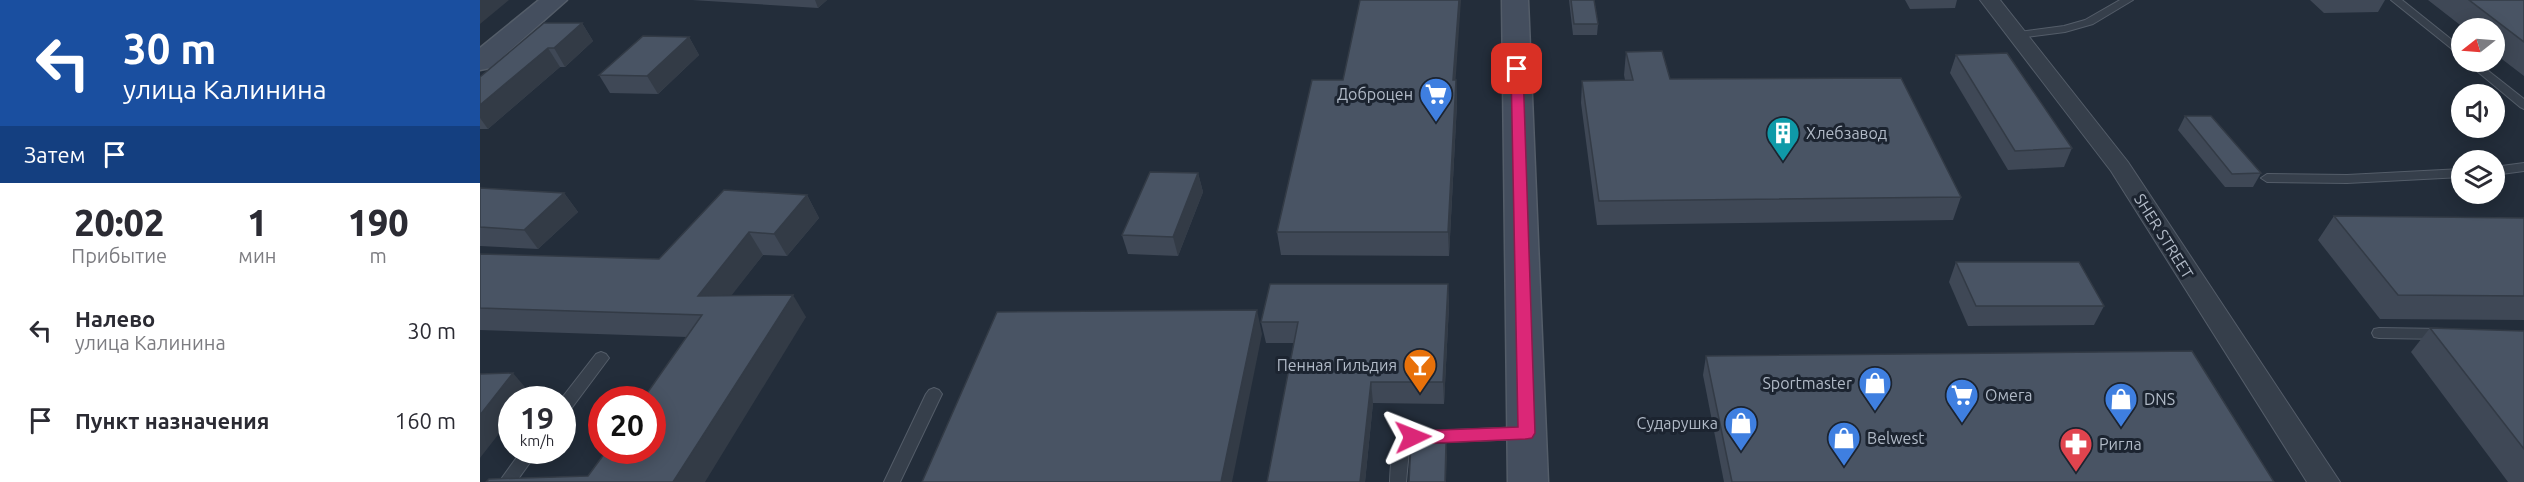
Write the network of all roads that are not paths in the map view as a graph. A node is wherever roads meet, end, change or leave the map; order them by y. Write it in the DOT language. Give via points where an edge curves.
graph roads {
  1 [pos="554,0"];
  2 [pos="1515,0"];
  3 [pos="1990,0"];
  4 [pos="2128,0"];
  5 [pos="2396,0"];
  6 [pos="2019,35"];
  7 [pos="2451,45"];
  8 [pos="480,62"];
  9 [pos="2483,72"];
  10 [pos="2524,105"];
  11 [pos="2524,167"];
  12 [pos="2505,170"];
  13 [pos="2451,174"];
  14 [pos="2267,178"];
  15 [pos="2379,333"];
  16 [pos="2457,334"];
  17 [pos="601,358"];
  18 [pos="576,391"];
  19 [pos="934,394"];
  20 [pos="1526,433"];
  21 [pos="520,464"];
  22 [pos="507,482"];
  23 [pos="892,482"];
  24 [pos="1398,482"];
  25 [pos="1528,482"];
  26 [pos="2324,482"];
  1 -- 8 [label="street"];
  2 -- 20 [label="street"];
  3 -- 6 [label="street, SHER STREET"];
  4 -- 6 [label="lane" via="2089,22"];
  5 -- 7 [label="lane"];
  6 -- 26 [label="street, SHER STREET" via="2120,167"];
  9 -- 10 [label="lane"];
  11 -- 12 [label="lane"];
  13 -- 14 [label="lane"];
  15 -- 16 [label="lane"];
  17 -- 18 [label="lane"];
  19 -- 23 [label="lane"];
  20 -- 24 [label="lane" via="1413,437 1401,448"];
  20 -- 25 [label="street"];
  21 -- 22 [label="lane"];
}
